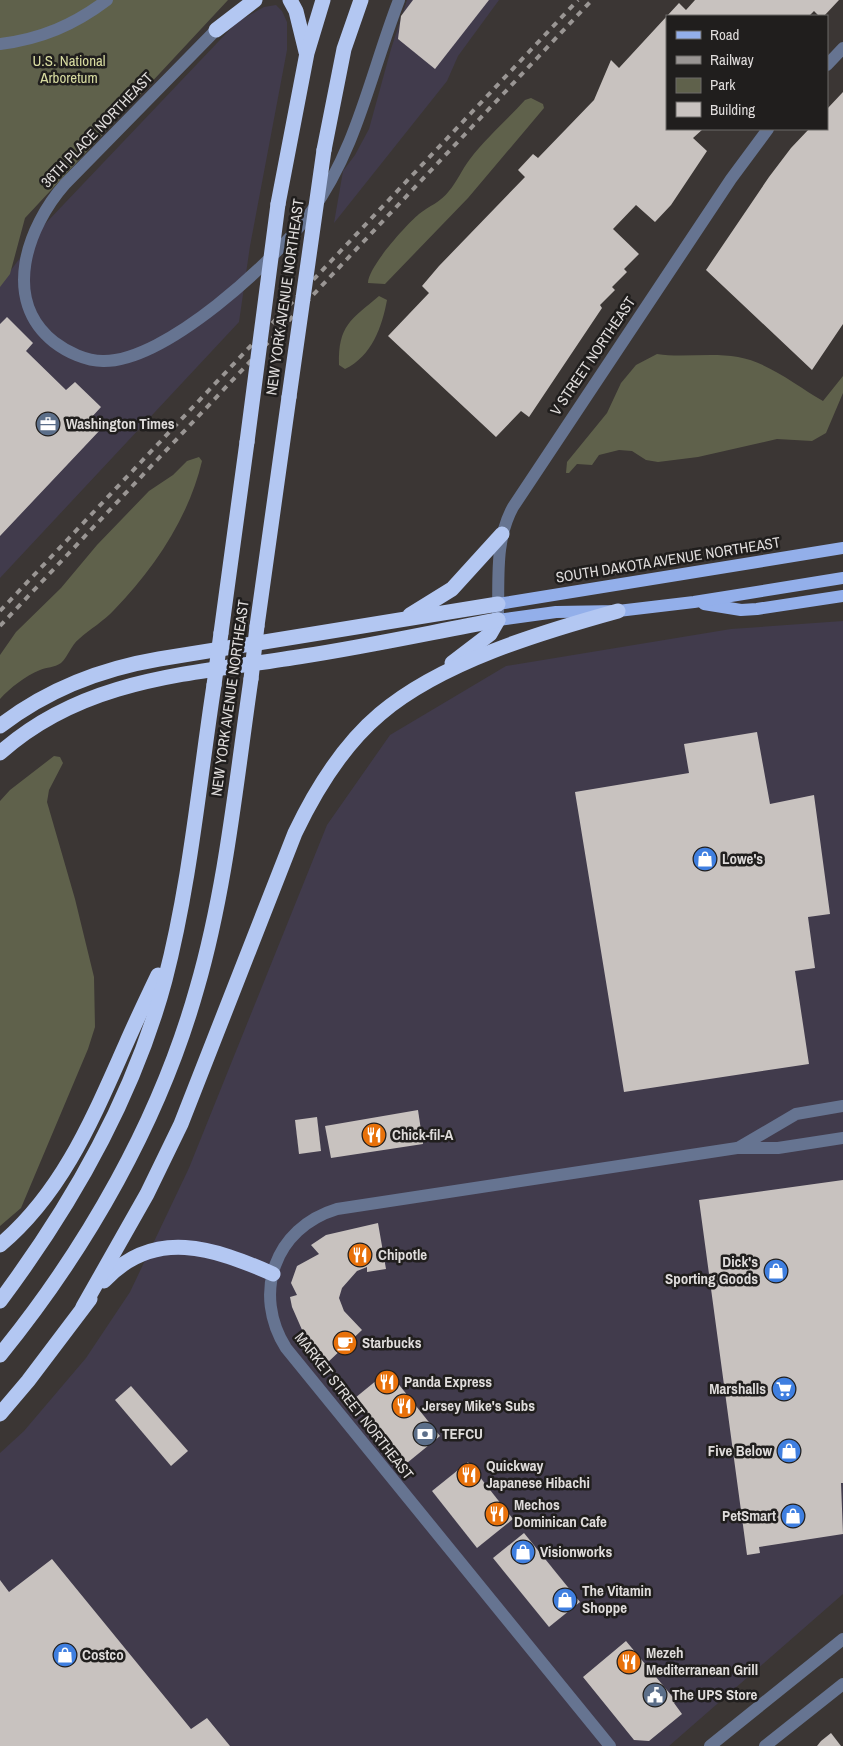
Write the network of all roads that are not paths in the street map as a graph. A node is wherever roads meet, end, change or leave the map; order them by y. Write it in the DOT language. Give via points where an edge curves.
graph roads {
  1 [pos="107,0"];
  2 [pos="240,0"];
  3 [pos="255,0"];
  4 [pos="290,0"];
  5 [pos="323,0"];
  6 [pos="361,0"];
  7 [pos="399,0"];
  8 [pos="216,30"];
  9 [pos="0,44"];
  10 [pos="843,48"];
  11 [pos="307,53"];
  12 [pos="828,64"];
  13 [pos="767,130"];
  14 [pos="502,534"];
  15 [pos="843,548"];
  16 [pos="843,578"];
  17 [pos="843,596"];
  18 [pos="694,602"];
  19 [pos="498,604"];
  20 [pos="618,611"];
  21 [pos="401,620"];
  22 [pos="498,620"];
  23 [pos="429,680"];
  24 [pos="0,726"];
  25 [pos="0,753"];
  26 [pos="173,945"];
  27 [pos="843,1106"];
  28 [pos="843,1138"];
  29 [pos="737,1148"];
  30 [pos="0,1245"];
  31 [pos="273,1274"];
  32 [pos="0,1302"];
  33 [pos="84,1306"];
  34 [pos="0,1355"];
  35 [pos="0,1414"];
  36 [pos="843,1639"];
  37 [pos="843,1684"];
  38 [pos="610,1746"];
  39 [pos="710,1746"];
  40 [pos="765,1746"];
  1 -- 9 [label="street" via="76,21 52,32 26,41"];
  2 -- 8 [label="highway"];
  3 -- 8 [label="highway"];
  4 -- 11 [label="highway"];
  5 -- 11 [label="highway, NEW YORK AVENUE NORTHEAST"];
  6 -- 34 [label="highway, NEW YORK AVENUE NORTHEAST, bridge" via="342,59 324,150 221,883 198,986 181,1042 146,1122 102,1205 53,1282"];
  7 -- 8 [label="street, 36TH PLACE NORTHEAST" via="350,143 333,177 298,228 236,290 165,340 113,360 96,361 79,356 46,335 26,301 26,257 38,222 65,184"];
  10 -- 12 [label="street"];
  11 -- 26 [label="highway, NEW YORK AVENUE NORTHEAST, bridge" via="278,204 214,685"];
  13 -- 14 [label="street, V STREET NORTHEAST" via="731,179 526,486 508,516"];
  14 -- 19 [label="street, V STREET NORTHEAST"];
  14 -- 21 [label="highway" via="452,589"];
  15 -- 19 [label="main road, SOUTH DAKOTA AVENUE NORTHEAST"];
  16 -- 18 [label="main road"];
  17 -- 18 [label="main road" via="741,610"];
  18 -- 20 [label="main road"];
  19 -- 21 [label="highway"];
  19 -- 22 [label="street, V STREET NORTHEAST"];
  20 -- 22 [label="main road" via="556,612"];
  20 -- 23 [label="highway" via="536,636"];
  21 -- 24 [label="highway" via="159,658 115,668 54,690"];
  22 -- 23 [label="highway" via="486,638"];
  22 -- 25 [label="highway" via="119,688 48,717"];
  23 -- 33 [label="highway" via="391,705 366,727 331,769 311,800 295,833 181,1124 147,1194"];
  26 -- 30 [label="highway" via="66,1169 42,1204"];
  26 -- 32 [label="highway, NEW YORK AVENUE NORTHEAST" via="154,1016 109,1123 55,1221"];
  27 -- 29 [label="street, MARKET STREET NORTHEAST" via="796,1114"];
  28 -- 29 [label="street, MARKET STREET NORTHEAST" via="778,1148"];
  29 -- 31 [label="street, MARKET STREET NORTHEAST" via="337,1209 312,1220 298,1231 282,1251"];
  31 -- 33 [label="highway" via="198,1248 166,1247 142,1253 123,1264"];
  31 -- 38 [label="street, MARKET STREET NORTHEAST" via="269,1293 273,1321 293,1358"];
  33 -- 35 [label="highway"];
  36 -- 39 [label="street"];
  37 -- 40 [label="street"];
}
